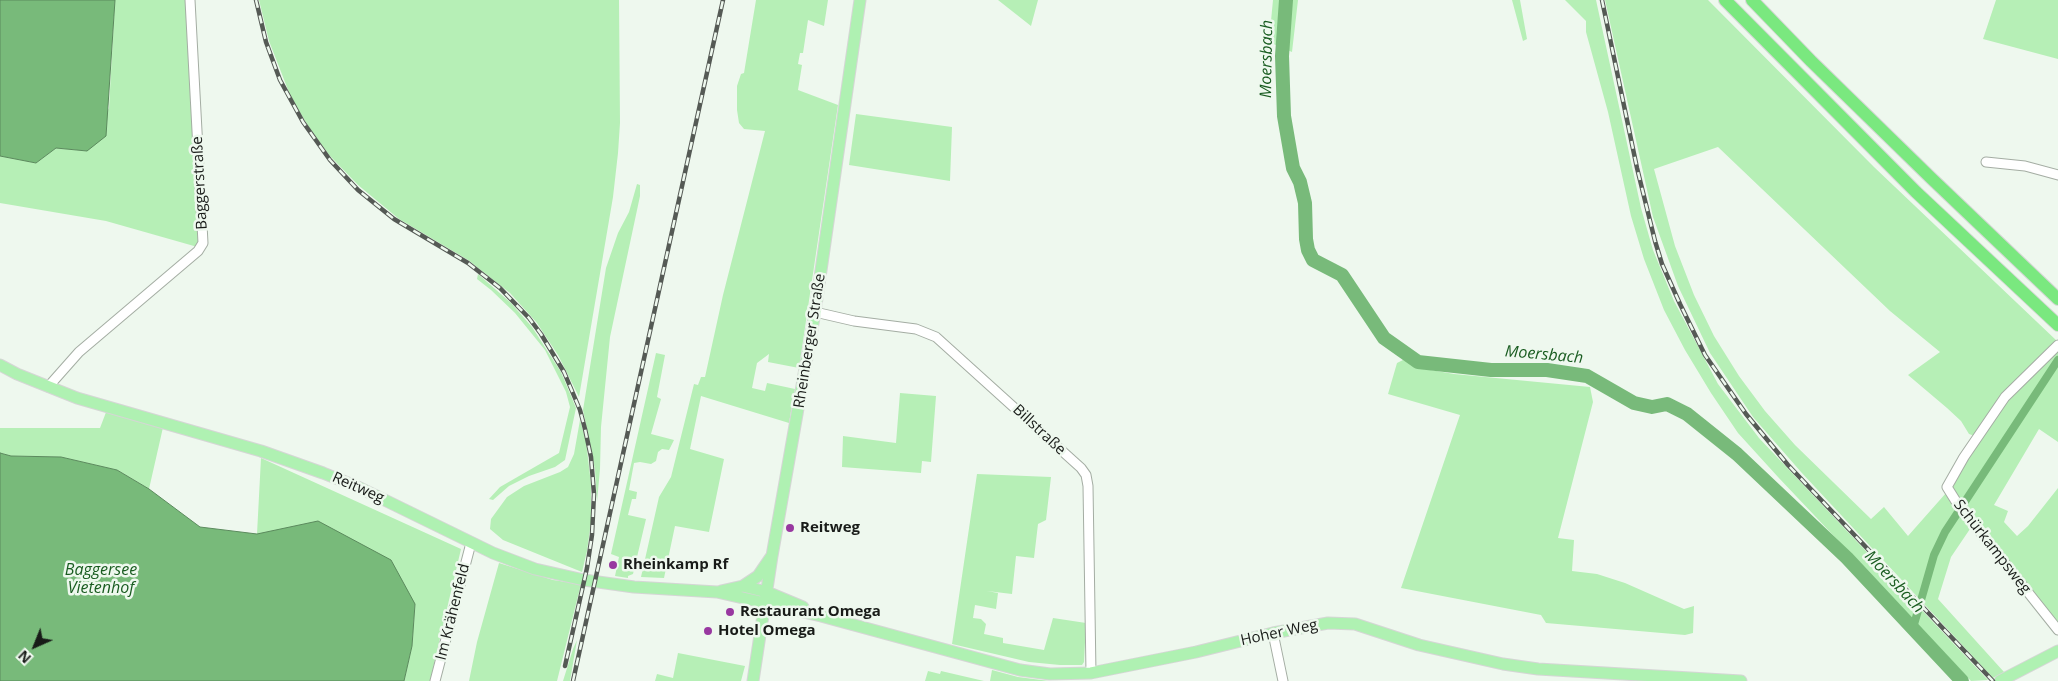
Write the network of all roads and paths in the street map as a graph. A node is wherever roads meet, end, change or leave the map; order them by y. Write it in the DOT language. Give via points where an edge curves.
graph roads {
  1 [pos="190,0"];
  2 [pos="860,0"];
  3 [pos="1725,0"];
  4 [pos="1752,0"];
  5 [pos="1986,162"];
  6 [pos="2058,175"];
  7 [pos="2058,298"];
  8 [pos="815,312"];
  9 [pos="2056,323"];
  10 [pos="2058,345"];
  11 [pos="0,365"];
  12 [pos="48,387"];
  13 [pos="471,543"];
  14 [pos="772,556"];
  15 [pos="743,586"];
  16 [pos="717,592"];
  17 [pos="767,592"];
  18 [pos="766,604"];
  19 [pos="821,616"];
  20 [pos="2058,630"];
  21 [pos="1273,633"];
  22 [pos="2058,651"];
  23 [pos="1091,673"];
  24 [pos="1691,679"];
  25 [pos="436,681"];
  26 [pos="753,681"];
  27 [pos="1283,681"];
  28 [pos="1741,681"];
  29 [pos="2000,681"];
  1 -- 12 [label="street, Baggerstraße" via="203,243 198,251 79,352"];
  2 -- 8 [label="main road, Rheinberger Straße"];
  3 -- 9 [label="highway" via="1916,192"];
  4 -- 7 [label="highway"];
  5 -- 6 [label="street" via="2025,166"];
  8 -- 14 [label="main road, Rheinberger Straße"];
  8 -- 23 [label="street, Billstraße" via="916,329 936,336 1081,468 1088,486"];
  10 -- 20 [label="street, Schürkampsweg" via="2005,397 1947,487"];
  11 -- 12 [label="main road, Reitweg"];
  12 -- 13 [label="main road, Reitweg" via="291,461 358,487"];
  13 -- 16 [label="main road, Reitweg" via="513,562 560,576 634,587"];
  13 -- 25 [label="street, Im Krähenfeld"];
  14 -- 15 [label="main road" via="758,576"];
  14 -- 17 [label="main road, Rheinberger Straße"];
  15 -- 16 [label="main road, Reitweg"];
  15 -- 17 [label="main road, Reitweg"];
  16 -- 18 [label="main road, Reitweg"];
  17 -- 18 [label="main road, Rheinberger Straße"];
  17 -- 19 [label="main road, Hoher Weg"];
  18 -- 19 [label="main road, Hoher Weg"];
  18 -- 26 [label="main road, Rheinberger Straße"];
  19 -- 23 [label="main road, Hoher Weg" via="1020,670 1050,674"];
  21 -- 23 [label="main road, Hoher Weg"];
  21 -- 24 [label="main road, Hoher Weg" via="1328,623 1355,624 1419,645 1503,664"];
  21 -- 27 [label="street"];
  22 -- 29 [label="main road"];
  24 -- 28 [label="main road, Hoher Weg"];
}
